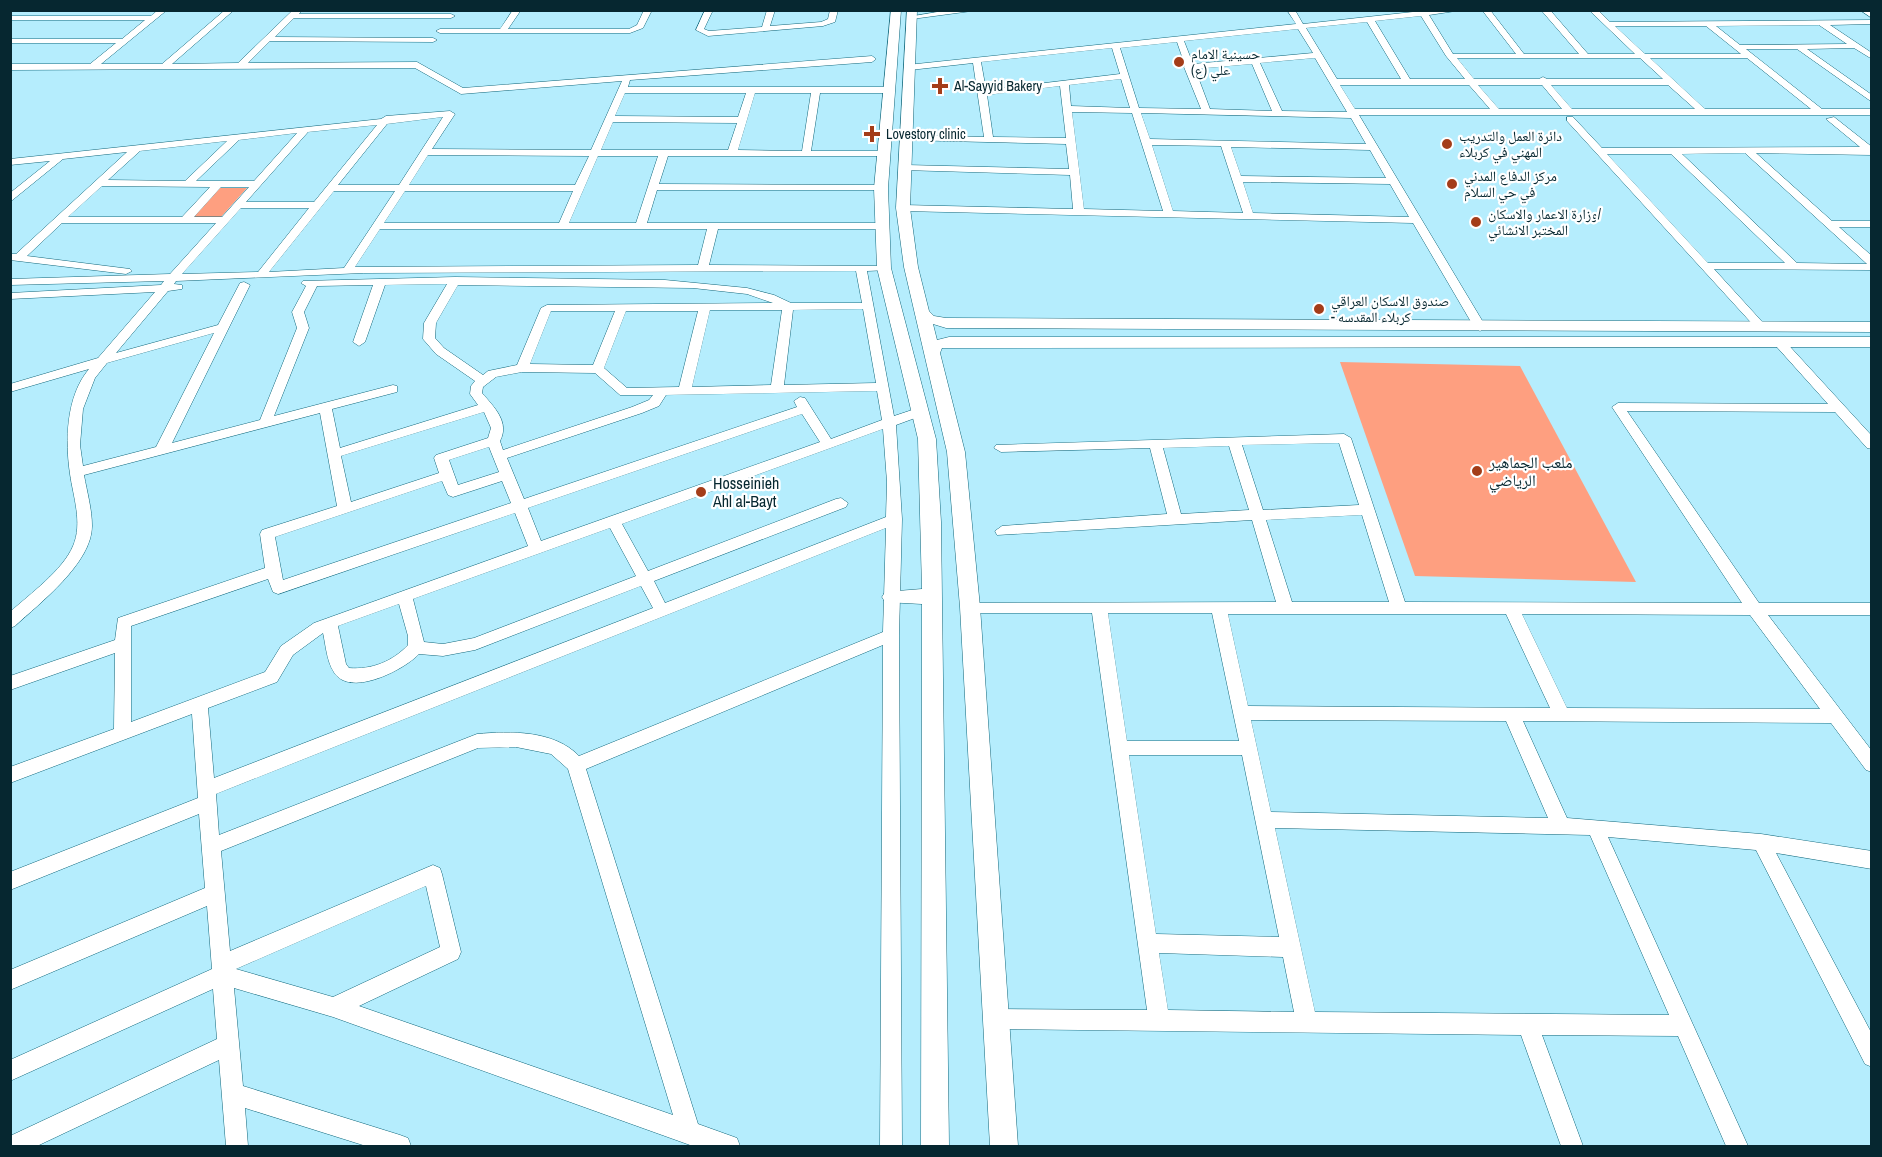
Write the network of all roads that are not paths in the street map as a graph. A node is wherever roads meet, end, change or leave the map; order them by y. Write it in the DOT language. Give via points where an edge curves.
graph roads {
  1 [pos="20,10"];
  2 [pos="163,10"];
  3 [pos="230,10"];
  4 [pos="517,10"];
  5 [pos="648,10"];
  6 [pos="709,10"];
  7 [pos="771,10"];
  8 [pos="834,10"];
  9 [pos="975,10"];
  10 [pos="1291,10"];
  11 [pos="1458,10"];
  12 [pos="1486,10"];
  13 [pos="1545,10"];
  14 [pos="1593,10"];
  15 [pos="1865,10"];
  16 [pos="907,12"];
  17 [pos="1422,12"];
  18 [pos="295,13"];
  19 [pos="454,13"];
  20 [pos="1872,15"];
  21 [pos="10,17"];
  22 [pos="153,18"];
  23 [pos="1370,20"];
  24 [pos="1822,22"];
  25 [pos="1872,22"];
  26 [pos="1708,23"];
  27 [pos="1608,24"];
  28 [pos="1300,25"];
  29 [pos="765,29"];
  30 [pos="440,31"];
  31 [pos="502,31"];
  32 [pos="268,39"];
  33 [pos="433,40"];
  34 [pos="1180,40"];
  35 [pos="10,41"];
  36 [pos="124,41"];
  37 [pos="1855,45"];
  38 [pos="1115,46"];
  39 [pos="1798,46"];
  40 [pos="1738,47"];
  41 [pos="428,48"];
  42 [pos="1318,55"];
  43 [pos="250,56"];
  44 [pos="1450,56"];
  45 [pos="1522,56"];
  46 [pos="1586,56"];
  47 [pos="1644,56"];
  48 [pos="1750,56"];
  49 [pos="105,57"];
  50 [pos="176,57"];
  51 [pos="422,57"];
  52 [pos="1872,57"];
  53 [pos="872,59"];
  54 [pos="976,61"];
  55 [pos="1255,61"];
  56 [pos="417,65"];
  57 [pos="164,66"];
  58 [pos="240,66"];
  59 [pos="10,67"];
  60 [pos="92,67"];
  61 [pos="1188,67"];
  62 [pos="910,68"];
  63 [pos="1125,76"];
  64 [pos="627,78"];
  65 [pos="1543,80"];
  66 [pos="1335,82"];
  67 [pos="1407,82"];
  68 [pos="1471,82"];
  69 [pos="1672,82"];
  70 [pos="1064,84"];
  71 [pos="622,90"];
  72 [pos="751,90"];
  73 [pos="816,90"];
  74 [pos="889,90"];
  75 [pos="982,93"];
  76 [pos="1872,99"];
  77 [pos="455,102"];
  78 [pos="1067,109"];
  79 [pos="1136,110"];
  80 [pos="1495,110"];
  81 [pos="1207,112"];
  82 [pos="1703,112"];
  83 [pos="1820,112"];
  84 [pos="1872,112"];
  85 [pos="1278,113"];
  86 [pos="1355,115"];
  87 [pos="1570,115"];
  88 [pos="1642,115"];
  89 [pos="386,119"];
  90 [pos="609,119"];
  91 [pos="1831,119"];
  92 [pos="1872,119"];
  93 [pos="742,120"];
  94 [pos="307,128"];
  95 [pos="238,136"];
  96 [pos="908,138"];
  97 [pos="989,139"];
  98 [pos="1070,141"];
  99 [pos="1146,142"];
  100 [pos="1225,144"];
  101 [pos="138,147"];
  102 [pos="1374,147"];
  103 [pos="1600,151"];
  104 [pos="1674,151"];
  105 [pos="1748,151"];
  106 [pos="1871,151"];
  107 [pos="427,152"];
  108 [pos="595,152"];
  109 [pos="664,153"];
  110 [pos="732,153"];
  111 [pos="806,153"];
  112 [pos="884,154"];
  113 [pos="61,156"];
  114 [pos="10,162"];
  115 [pos="906,168"];
  116 [pos="1074,172"];
  117 [pos="1237,179"];
  118 [pos="1395,181"];
  119 [pos="98,183"];
  120 [pos="187,184"];
  121 [pos="218,184"];
  122 [pos="257,184"];
  123 [pos="654,187"];
  124 [pos="331,188"];
  125 [pos="402,188"];
  126 [pos="579,188"];
  127 [pos="881,188"];
  128 [pos="10,199"];
  129 [pos="238,205"];
  130 [pos="317,205"];
  131 [pos="903,208"];
  132 [pos="1079,212"];
  133 [pos="1168,214"];
  134 [pos="1249,216"];
  135 [pos="60,220"];
  136 [pos="186,220"];
  137 [pos="225,220"];
  138 [pos="1417,220"];
  139 [pos="1829,224"];
  140 [pos="1872,224"];
  141 [pos="377,226"];
  142 [pos="881,226"];
  143 [pos="562,227"];
  144 [pos="640,227"];
  145 [pos="713,227"];
  146 [pos="14,257"];
  147 [pos="1872,265"];
  148 [pos="1704,266"];
  149 [pos="1794,266"];
  150 [pos="861,268"];
  151 [pos="884,268"];
  152 [pos="703,269"];
  153 [pos="348,270"];
  154 [pos="261,275"];
  155 [pos="174,277"];
  156 [pos="455,280"];
  157 [pos="10,282"];
  158 [pos="380,282"];
  159 [pos="313,283"];
  160 [pos="244,285"];
  161 [pos="164,288"];
  162 [pos="10,296"];
  163 [pos="705,306"];
  164 [pos="788,306"];
  165 [pos="867,306"];
  166 [pos="622,307"];
  167 [pos="922,312"];
  168 [pos="1002,324"];
  169 [pos="223,327"];
  170 [pos="1480,327"];
  171 [pos="1564,327"];
  172 [pos="1602,327"];
  173 [pos="1760,327"];
  174 [pos="1872,327"];
  175 [pos="359,342"];
  176 [pos="1001,342"];
  177 [pos="1576,342"];
  178 [pos="1611,342"];
  179 [pos="1779,342"];
  180 [pos="1872,342"];
  181 [pos="933,352"];
  182 [pos="104,358"];
  183 [pos="522,368"];
  184 [pos="598,369"];
  185 [pos="482,380"];
  186 [pos="882,387"];
  187 [pos="10,388"];
  188 [pos="777,388"];
  189 [pos="792,388"];
  190 [pos="393,389"];
  191 [pos="685,390"];
  192 [pos="663,391"];
  193 [pos="325,407"];
  194 [pos="486,407"];
  195 [pos="1839,408"];
  196 [pos="805,409"];
  197 [pos="921,411"];
  198 [pos="265,423"];
  199 [pos="889,423"];
  200 [pos="1865,432"];
  201 [pos="493,441"];
  202 [pos="1235,442"];
  203 [pos="828,445"];
  204 [pos="1872,445"];
  205 [pos="1156,446"];
  206 [pos="1000,448"];
  207 [pos="161,451"];
  208 [pos="334,454"];
  209 [pos="500,456"];
  210 [pos="76,473"];
  211 [pos="507,474"];
  212 [pos="447,475"];
  213 [pos="841,503"];
  214 [pos="521,507"];
  215 [pos="345,509"];
  216 [pos="1367,510"];
  217 [pos="1258,515"];
  218 [pos="895,519"];
  219 [pos="1175,519"];
  220 [pos="614,522"];
  221 [pos="1002,531"];
  222 [pos="537,549"];
  223 [pos="273,571"];
  224 [pos="644,578"];
  225 [pos="404,596"];
  226 [pos="934,596"];
  227 [pos="892,597"];
  228 [pos="970,607"];
  229 [pos="1099,608"];
  230 [pos="1219,608"];
  231 [pos="1286,608"];
  232 [pos="1400,608"];
  233 [pos="1511,608"];
  234 [pos="1754,608"];
  235 [pos="1872,609"];
  236 [pos="662,611"];
  237 [pos="10,622"];
  238 [pos="329,623"];
  239 [pos="891,635"];
  240 [pos="123,645"];
  241 [pos="416,647"];
  242 [pos="10,683"];
  243 [pos="200,703"];
  244 [pos="1241,713"];
  245 [pos="1510,713"];
  246 [pos="1562,713"];
  247 [pos="1833,716"];
  248 [pos="123,732"];
  249 [pos="1119,748"];
  250 [pos="1248,748"];
  251 [pos="576,765"];
  252 [pos="1872,765"];
  253 [pos="10,775"];
  254 [pos="207,795"];
  255 [pos="1264,820"];
  256 [pos="1561,826"];
  257 [pos="1595,827"];
  258 [pos="1761,842"];
  259 [pos="212,846"];
  260 [pos="1872,860"];
  261 [pos="10,881"];
  262 [pos="216,892"];
  263 [pos="1147,942"];
  264 [pos="1290,947"];
  265 [pos="222,970"];
  266 [pos="10,980"];
  267 [pos="333,1007"];
  268 [pos="996,1018"];
  269 [pos="1159,1022"];
  270 [pos="1307,1023"];
  271 [pos="1528,1025"];
  272 [pos="1684,1026"];
  273 [pos="228,1045"];
  274 [pos="1872,1057"];
  275 [pos="10,1071"];
  276 [pos="233,1094"];
  277 [pos="690,1134"];
  278 [pos="14,1146"];
  279 [pos="237,1146"];
  280 [pos="400,1146"];
  281 [pos="729,1146"];
  282 [pos="891,1146"];
  283 [pos="935,1146"];
  284 [pos="1004,1146"];
  285 [pos="1572,1146"];
  286 [pos="1737,1146"];
  1 -- 21 [label="street"];
  2 -- 22 [label="street"];
  3 -- 50 [label="street"];
  4 -- 31 [label="street"];
  5 -- 31 [label="street" via="640,26 630,31"];
  6 -- 29 [label="street" via="700,30 703,33"];
  7 -- 29 [label="street"];
  8 -- 29 [label="street" via="829,23"];
  9 -- 16 [label="street"];
  10 -- 28 [label="street"];
  11 -- 17 [label="street"];
  12 -- 45 [label="street"];
  13 -- 46 [label="street"];
  14 -- 27 [label="street"];
  15 -- 20 [label="main road"];
  16 -- 62 [label="main road"];
  16 -- 74 [label="main road"];
  17 -- 23 [label="street"];
  17 -- 28 [label="street"];
  17 -- 44 [label="street"];
  18 -- 19 [label="street"];
  18 -- 32 [label="street"];
  19 -- 30 [label="street"];
  21 -- 22 [label="street"];
  22 -- 36 [label="street"];
  23 -- 28 [label="street"];
  23 -- 67 [label="street"];
  24 -- 25 [label="street"];
  24 -- 26 [label="street"];
  24 -- 37 [label="street"];
  26 -- 27 [label="street"];
  26 -- 40 [label="street"];
  27 -- 47 [label="street"];
  28 -- 34 [label="street"];
  28 -- 42 [label="street"];
  30 -- 31 [label="street"];
  30 -- 33 [label="street"];
  32 -- 33 [label="street"];
  32 -- 43 [label="street"];
  33 -- 41 [label="street"];
  34 -- 38 [label="street"];
  34 -- 61 [label="street"];
  35 -- 36 [label="street"];
  36 -- 49 [label="street"];
  37 -- 39 [label="street"];
  37 -- 52 [label="street"];
  38 -- 54 [label="street"];
  38 -- 63 [label="street"];
  39 -- 40 [label="street"];
  39 -- 76 [label="street"];
  40 -- 48 [label="street"];
  42 -- 55 [label="street"];
  42 -- 66 [label="street"];
  43 -- 50 [label="street"];
  43 -- 58 [label="street"];
  44 -- 45 [label="street"];
  44 -- 68 [label="street"];
  45 -- 46 [label="street"];
  46 -- 47 [label="street"];
  47 -- 48 [label="street"];
  47 -- 69 [label="street"];
  48 -- 83 [label="street"];
  49 -- 50 [label="street"];
  49 -- 60 [label="street"];
  50 -- 57 [label="street"];
  51 -- 56 [label="street"];
  53 -- 64 [label="street"];
  54 -- 62 [label="street"];
  54 -- 75 [label="street"];
  55 -- 61 [label="street"];
  55 -- 85 [label="street"];
  56 -- 58 [label="street"];
  56 -- 77 [label="street"];
  57 -- 58 [label="street"];
  57 -- 60 [label="street"];
  59 -- 60 [label="street"];
  61 -- 81 [label="street"];
  62 -- 96 [label="main road"];
  63 -- 70 [label="street"];
  63 -- 79 [label="street"];
  64 -- 71 [label="street"];
  64 -- 77 [label="street"];
  65 -- 68 [label="street"];
  65 -- 69 [label="street"];
  65 -- 87 [label="street"];
  66 -- 67 [label="street"];
  66 -- 86 [label="street"];
  67 -- 68 [label="street"];
  68 -- 80 [label="street"];
  69 -- 82 [label="street"];
  70 -- 75 [label="street"];
  70 -- 78 [label="street"];
  71 -- 72 [label="street"];
  71 -- 90 [label="street"];
  72 -- 73 [label="street"];
  72 -- 93 [label="street"];
  73 -- 74 [label="street"];
  73 -- 111 [label="street"];
  74 -- 112 [label="main road"];
  75 -- 97 [label="street"];
  77 -- 89 [label="street"];
  77 -- 107 [label="street" via="451,116"];
  78 -- 79 [label="street"];
  78 -- 98 [label="street"];
  79 -- 81 [label="street"];
  79 -- 99 [label="street"];
  81 -- 85 [label="street"];
  82 -- 83 [label="street"];
  82 -- 88 [label="street"];
  83 -- 84 [label="street"];
  85 -- 86 [label="street"];
  86 -- 87 [label="street"];
  86 -- 102 [label="street"];
  87 -- 88 [label="street"];
  87 -- 103 [label="street"];
  88 -- 91 [label="street"];
  89 -- 94 [label="street"];
  89 -- 124 [label="street"];
  90 -- 93 [label="street"];
  90 -- 108 [label="street"];
  91 -- 92 [label="street"];
  91 -- 106 [label="street"];
  93 -- 110 [label="street"];
  94 -- 95 [label="street"];
  94 -- 122 [label="street"];
  95 -- 101 [label="street"];
  95 -- 120 [label="street"];
  96 -- 97 [label="street"];
  96 -- 115 [label="main road"];
  97 -- 98 [label="street"];
  98 -- 116 [label="street"];
  99 -- 100 [label="street"];
  99 -- 133 [label="street"];
  100 -- 102 [label="street"];
  100 -- 117 [label="street"];
  101 -- 113 [label="street"];
  101 -- 119 [label="street"];
  102 -- 118 [label="street"];
  103 -- 104 [label="street"];
  103 -- 148 [label="street"];
  104 -- 105 [label="street"];
  104 -- 149 [label="street"];
  105 -- 106 [label="street"];
  105 -- 139 [label="street"];
  107 -- 108 [label="street"];
  107 -- 125 [label="street"];
  108 -- 109 [label="street"];
  108 -- 126 [label="street"];
  109 -- 110 [label="street"];
  109 -- 123 [label="street"];
  110 -- 111 [label="street"];
  111 -- 112 [label="street"];
  112 -- 127 [label="main road"];
  113 -- 114 [label="street"];
  113 -- 128 [label="street"];
  115 -- 116 [label="street"];
  115 -- 131 [label="main road"];
  116 -- 132 [label="street"];
  117 -- 118 [label="street"];
  117 -- 134 [label="street"];
  118 -- 138 [label="street"];
  119 -- 120 [label="street"];
  119 -- 135 [label="street"];
  120 -- 121 [label="street"];
  121 -- 122 [label="street"];
  121 -- 136 [label="street"];
  122 -- 129 [label="street"];
  123 -- 127 [label="street"];
  123 -- 144 [label="street"];
  124 -- 125 [label="street"];
  124 -- 130 [label="street"];
  125 -- 126 [label="street"];
  125 -- 141 [label="street"];
  126 -- 143 [label="street"];
  127 -- 142 [label="main road"];
  129 -- 130 [label="street"];
  129 -- 137 [label="street"];
  130 -- 154 [label="street"];
  131 -- 132 [label="street"];
  131 -- 167 [label="main road"];
  132 -- 133 [label="street"];
  133 -- 134 [label="street"];
  134 -- 138 [label="street"];
  135 -- 136 [label="street"];
  135 -- 146 [label="street"];
  136 -- 137 [label="street"];
  137 -- 155 [label="street"];
  138 -- 170 [label="street"];
  139 -- 140 [label="street"];
  139 -- 147 [label="street"];
  141 -- 143 [label="street"];
  141 -- 153 [label="street"];
  142 -- 145 [label="street"];
  142 -- 151 [label="main road"];
  143 -- 144 [label="street"];
  144 -- 145 [label="street"];
  145 -- 152 [label="street"];
  146 -- 155 [label="street"];
  147 -- 149 [label="street"];
  148 -- 149 [label="street"];
  148 -- 173 [label="street"];
  150 -- 151 [label="street"];
  150 -- 152 [label="street"];
  150 -- 165 [label="street"];
  151 -- 197 [label="main road"];
  152 -- 153 [label="street"];
  153 -- 154 [label="street"];
  154 -- 155 [label="street"];
  155 -- 157 [label="street"];
  155 -- 161 [label="street"];
  156 -- 158 [label="street"];
  156 -- 164 [label="street" via="742,289 762,293"];
  156 -- 185 [label="street" via="430,322 429,339"];
  158 -- 159 [label="street"];
  158 -- 175 [label="street"];
  159 -- 160 [label="street"];
  159 -- 198 [label="street" via="298,312 303,328"];
  160 -- 161 [label="street"];
  160 -- 169 [label="street"];
  161 -- 162 [label="street"];
  161 -- 182 [label="street"];
  163 -- 164 [label="street"];
  163 -- 166 [label="street"];
  163 -- 191 [label="street"];
  164 -- 165 [label="street"];
  164 -- 188 [label="street"];
  165 -- 186 [label="street"];
  166 -- 183 [label="street" via="547,308"];
  166 -- 184 [label="street"];
  167 -- 168 [label="main road" via="936,322"];
  167 -- 181 [label="main road"];
  168 -- 170 [label="main road"];
  168 -- 176 [label="main road" via="994,332"];
  169 -- 182 [label="street"];
  169 -- 207 [label="street"];
  170 -- 171 [label="main road"];
  171 -- 172 [label="main road"];
  171 -- 177 [label="main road" via="1577,336"];
  172 -- 173 [label="main road"];
  172 -- 178 [label="main road" via="1600,334"];
  173 -- 174 [label="main road"];
  176 -- 177 [label="main road"];
  176 -- 181 [label="main road" via="949,342 936,345"];
  177 -- 178 [label="main road"];
  178 -- 179 [label="main road"];
  179 -- 180 [label="main road"];
  179 -- 195 [label="street"];
  181 -- 228 [label="main road" via="956,452"];
  182 -- 187 [label="street" via="67,373"];
  182 -- 210 [label="street" via="89,377 77,409 73,445"];
  183 -- 184 [label="street"];
  183 -- 185 [label="street"];
  184 -- 192 [label="street" via="624,392"];
  185 -- 194 [label="street" via="476,394"];
  186 -- 189 [label="street"];
  186 -- 199 [label="street"];
  188 -- 189 [label="street"];
  188 -- 191 [label="street"];
  189 -- 196 [label="street"];
  190 -- 193 [label="street"];
  191 -- 192 [label="street"];
  192 -- 209 [label="street" via="654,403 637,410"];
  193 -- 198 [label="street"];
  193 -- 208 [label="street"];
  194 -- 201 [label="street" via="496,420 497,436"];
  194 -- 208 [label="street"];
  195 -- 200 [label="street"];
  195 -- 234 [label="street" via="1618,407"];
  196 -- 203 [label="street"];
  196 -- 214 [label="street"];
  197 -- 199 [label="street"];
  197 -- 226 [label="main road" via="927,439"];
  198 -- 207 [label="street"];
  199 -- 203 [label="street"];
  199 -- 218 [label="street"];
  200 -- 204 [label="street"];
  201 -- 209 [label="street"];
  201 -- 212 [label="street" via="441,458"];
  202 -- 205 [label="street"];
  202 -- 216 [label="street" via="1344,438"];
  202 -- 217 [label="street"];
  203 -- 220 [label="street"];
  205 -- 206 [label="street"];
  205 -- 219 [label="street"];
  207 -- 210 [label="street"];
  208 -- 215 [label="street"];
  209 -- 211 [label="street"];
  210 -- 237 [label="street" via="85,527 80,548 57,578"];
  211 -- 212 [label="street" via="453,492"];
  211 -- 214 [label="street"];
  212 -- 215 [label="street"];
  213 -- 224 [label="street"];
  214 -- 222 [label="street"];
  214 -- 223 [label="street" via="278,588"];
  215 -- 223 [label="street" via="267,534"];
  216 -- 217 [label="street"];
  216 -- 232 [label="street"];
  217 -- 219 [label="street"];
  217 -- 231 [label="street"];
  218 -- 227 [label="street"];
  218 -- 236 [label="street"];
  219 -- 221 [label="street"];
  220 -- 222 [label="street"];
  220 -- 224 [label="street"];
  222 -- 225 [label="street"];
  223 -- 240 [label="street" via="123,622"];
  224 -- 236 [label="street"];
  224 -- 241 [label="street" via="475,644 443,650"];
  225 -- 238 [label="street"];
  225 -- 241 [label="street"];
  226 -- 227 [label="main road"];
  226 -- 283 [label="main road"];
  227 -- 239 [label="street"];
  228 -- 229 [label="street"];
  228 -- 268 [label="main road"];
  229 -- 230 [label="street"];
  229 -- 249 [label="street"];
  230 -- 231 [label="street"];
  230 -- 244 [label="street"];
  231 -- 232 [label="street"];
  232 -- 233 [label="street"];
  233 -- 234 [label="street"];
  233 -- 246 [label="street"];
  234 -- 235 [label="street"];
  234 -- 247 [label="street"];
  236 -- 254 [label="street"];
  238 -- 241 [label="street" via="339,667 345,674 356,677 388,667"];
  238 -- 243 [label="street" via="299,637 288,647 271,677"];
  239 -- 251 [label="street"];
  239 -- 282 [label="street"];
  240 -- 242 [label="street"];
  240 -- 248 [label="street"];
  243 -- 248 [label="street"];
  243 -- 254 [label="street"];
  244 -- 245 [label="street"];
  244 -- 250 [label="street"];
  245 -- 246 [label="street"];
  245 -- 256 [label="street"];
  246 -- 247 [label="street"];
  247 -- 252 [label="street"];
  248 -- 253 [label="street"];
  249 -- 250 [label="street"];
  249 -- 263 [label="street"];
  250 -- 255 [label="street"];
  251 -- 259 [label="street" via="562,750 550,746 498,739 477,741"];
  251 -- 277 [label="street"];
  254 -- 259 [label="street"];
  254 -- 261 [label="street"];
  255 -- 256 [label="street"];
  255 -- 264 [label="street"];
  256 -- 257 [label="street"];
  257 -- 258 [label="street"];
  257 -- 272 [label="street"];
  258 -- 260 [label="street"];
  258 -- 274 [label="street"];
  259 -- 262 [label="street"];
  262 -- 265 [label="street"];
  262 -- 266 [label="street"];
  263 -- 264 [label="street"];
  263 -- 269 [label="street"];
  264 -- 270 [label="street"];
  265 -- 267 [label="street"];
  265 -- 267 [label="street" via="433,874 451,952"];
  265 -- 273 [label="street"];
  265 -- 275 [label="street"];
  267 -- 277 [label="street"];
  268 -- 269 [label="street"];
  268 -- 284 [label="main road"];
  269 -- 270 [label="street"];
  270 -- 271 [label="street"];
  271 -- 272 [label="street"];
  271 -- 285 [label="street"];
  272 -- 286 [label="street"];
  273 -- 276 [label="street"];
  273 -- 278 [label="street"];
  276 -- 279 [label="street"];
  276 -- 280 [label="street"];
  277 -- 281 [label="street"];
}
